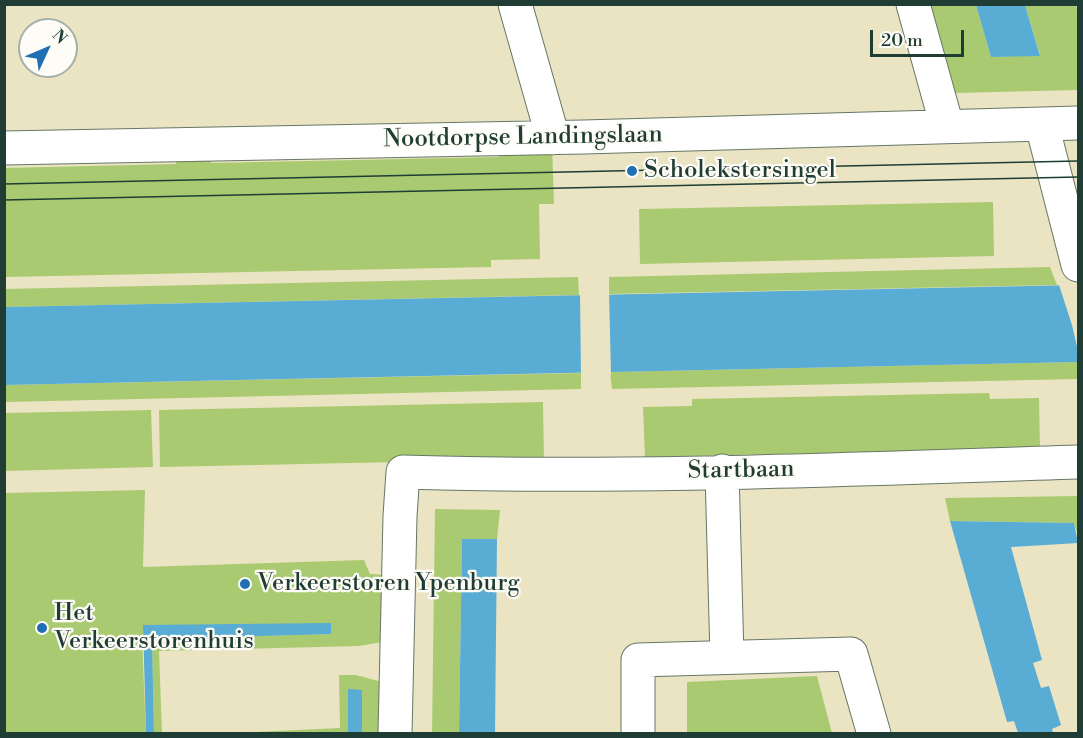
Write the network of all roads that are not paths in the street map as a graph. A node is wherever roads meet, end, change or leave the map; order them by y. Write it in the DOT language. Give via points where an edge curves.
graph roads {
  1 [pos="515,4"];
  2 [pos="913,4"];
  3 [pos="1078,123"];
  4 [pos="1042,124"];
  5 [pos="947,126"];
  6 [pos="553,138"];
  7 [pos="4,148"];
  8 [pos="1078,265"];
  9 [pos="1078,462"];
  10 [pos="722,471"];
  11 [pos="727,657"];
  12 [pos="395,734"];
  13 [pos="638,734"];
  14 [pos="874,734"];
  1 -- 6 [label="street"];
  2 -- 5 [label="street"];
  3 -- 4 [label="street, Nootdorpse Landingslaan"];
  4 -- 5 [label="street, Nootdorpse Landingslaan"];
  4 -- 8 [label="street"];
  5 -- 6 [label="street, Nootdorpse Landingslaan"];
  6 -- 7 [label="street, Nootdorpse Landingslaan"];
  9 -- 10 [label="street, Startbaan"];
  10 -- 11 [label="street"];
  10 -- 12 [label="street, Startbaan" via="502,476 403,472"];
  11 -- 13 [label="street" via="638,660"];
  11 -- 14 [label="street" via="851,654"];
}
